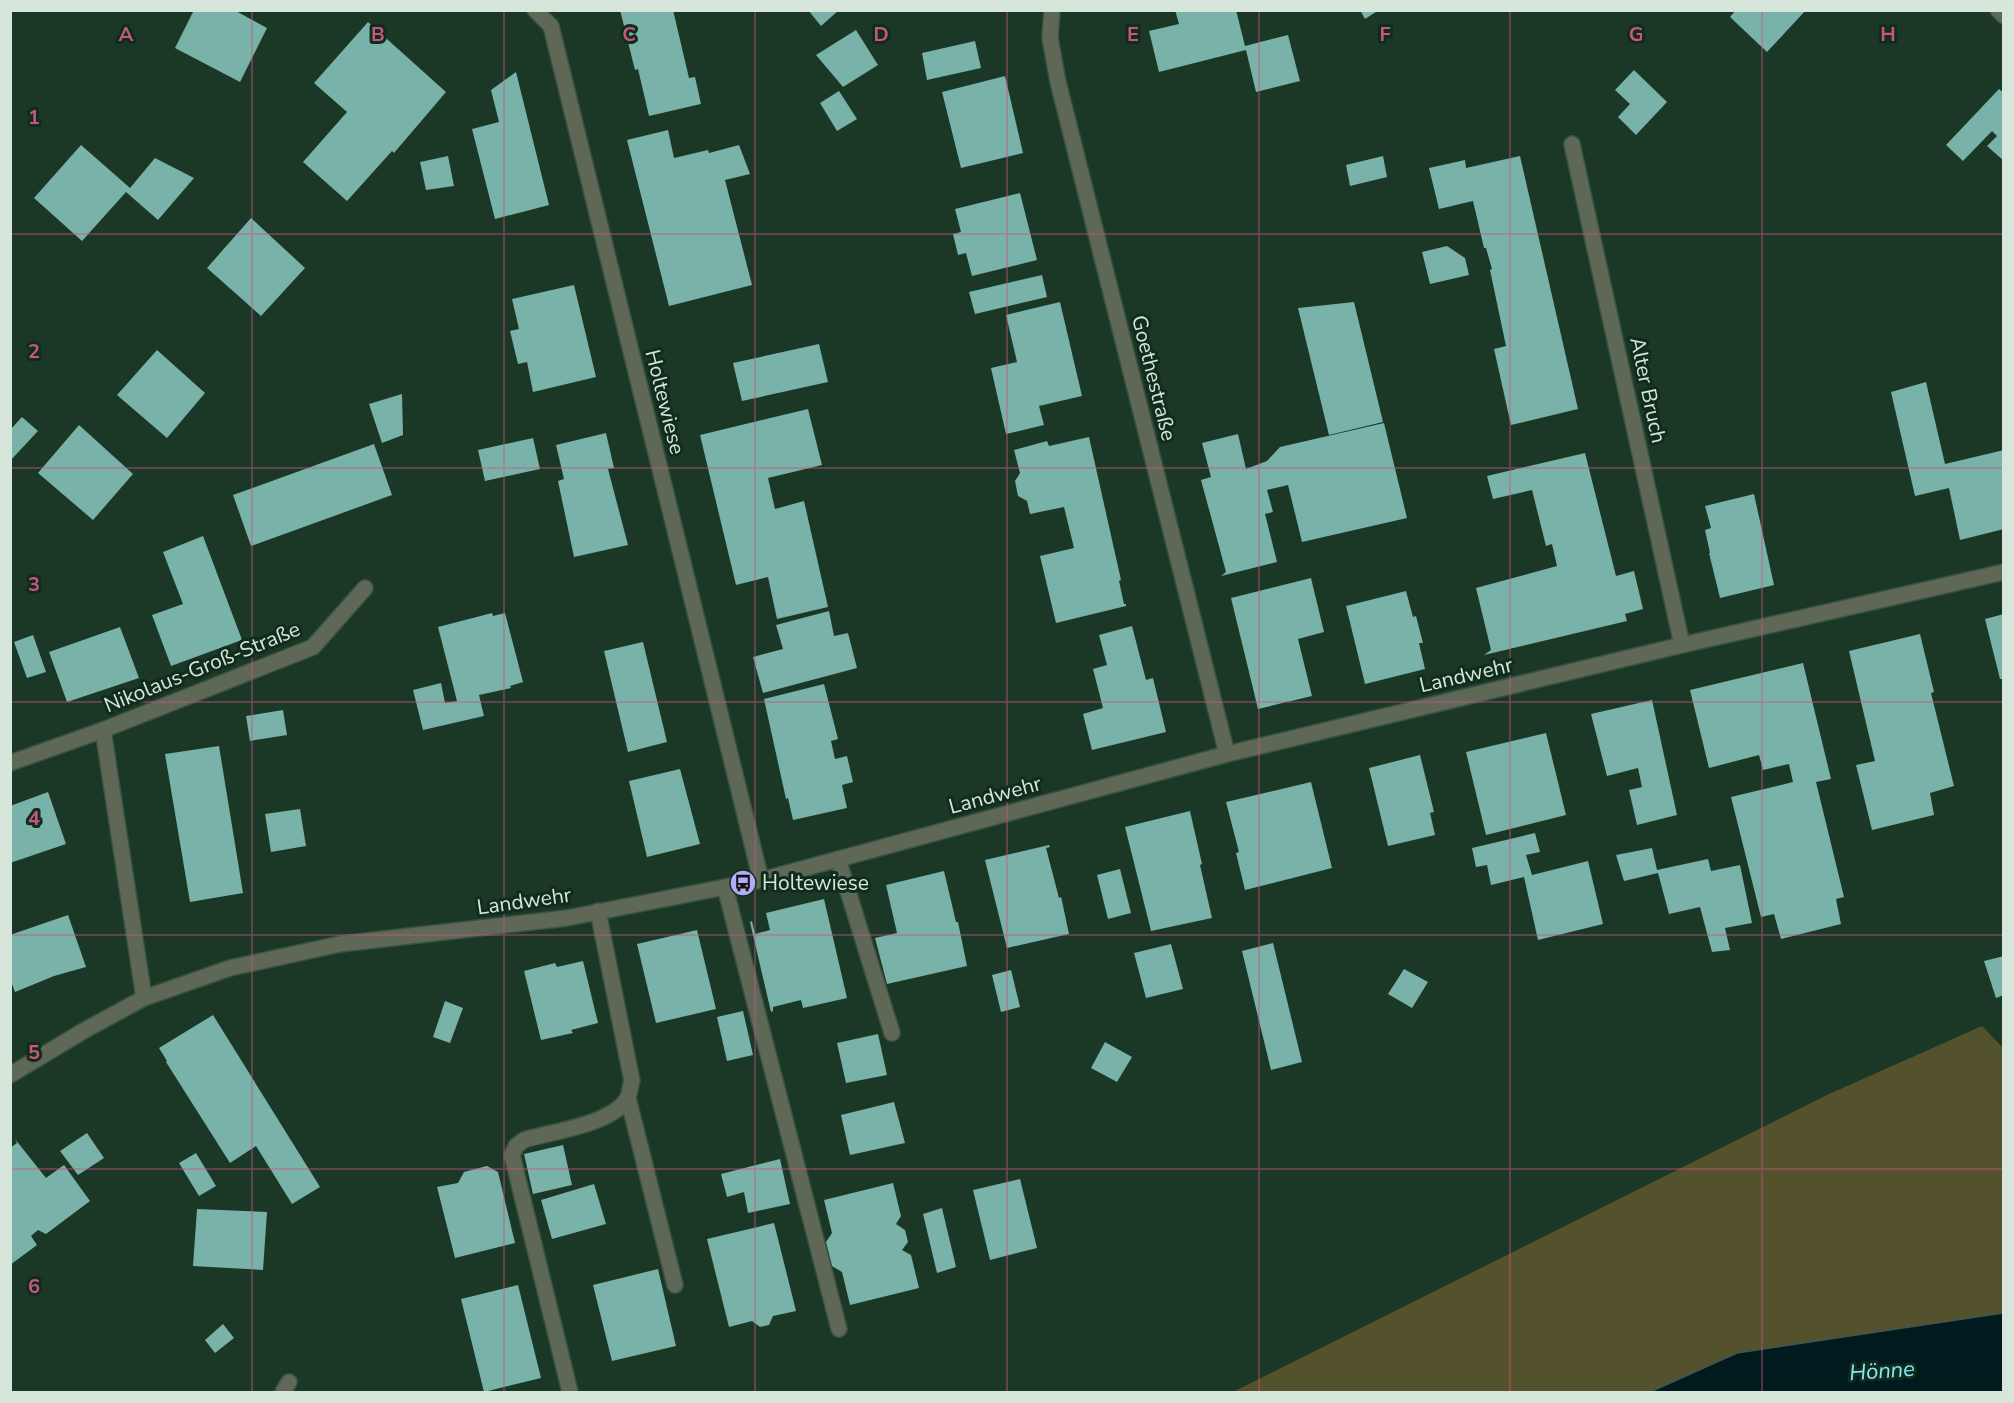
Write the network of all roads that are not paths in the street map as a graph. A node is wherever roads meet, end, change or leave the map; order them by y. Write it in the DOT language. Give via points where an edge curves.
graph roads {
  1 [pos="535,10"];
  2 [pos="1052,10"];
  3 [pos="1998,10"];
  4 [pos="2004,16"];
  5 [pos="1572,144"];
  6 [pos="2004,572"];
  7 [pos="365,588"];
  8 [pos="1682,645"];
  9 [pos="103,730"];
  10 [pos="1227,753"];
  11 [pos="10,764"];
  12 [pos="838,859"];
  13 [pos="761,880"];
  14 [pos="725,887"];
  15 [pos="598,912"];
  16 [pos="144,998"];
  17 [pos="892,1033"];
  18 [pos="10,1075"];
  19 [pos="627,1098"];
  20 [pos="675,1285"];
  21 [pos="839,1329"];
  22 [pos="570,1392"];
  1 -- 13 [label="street, Holtewiese" via="551,26"];
  2 -- 10 [label="street, Goethestraße" via="1050,38 1058,82"];
  3 -- 4 [label="street"];
  5 -- 8 [label="street, Alter Bruch"];
  6 -- 8 [label="street, Landwehr"];
  7 -- 9 [label="street, Nikolaus-Groß-Straße" via="312,647"];
  8 -- 10 [label="street, Landwehr"];
  9 -- 11 [label="street, Nikolaus-Groß-Straße"];
  9 -- 16 [label="street, Nikolaus-Groß-Straße"];
  10 -- 12 [label="street, Landwehr"];
  12 -- 13 [label="street, Landwehr"];
  12 -- 17 [label="street"];
  13 -- 14 [label="street, Landwehr"];
  14 -- 15 [label="street, Landwehr"];
  14 -- 21 [label="street"];
  15 -- 16 [label="street, Landwehr" via="340,944 230,968"];
  15 -- 19 [label="street" via="632,1081"];
  16 -- 18 [label="street, Landwehr"];
  19 -- 20 [label="street"];
  19 -- 22 [label="street" via="612,1114 524,1140 512,1155"];
}
